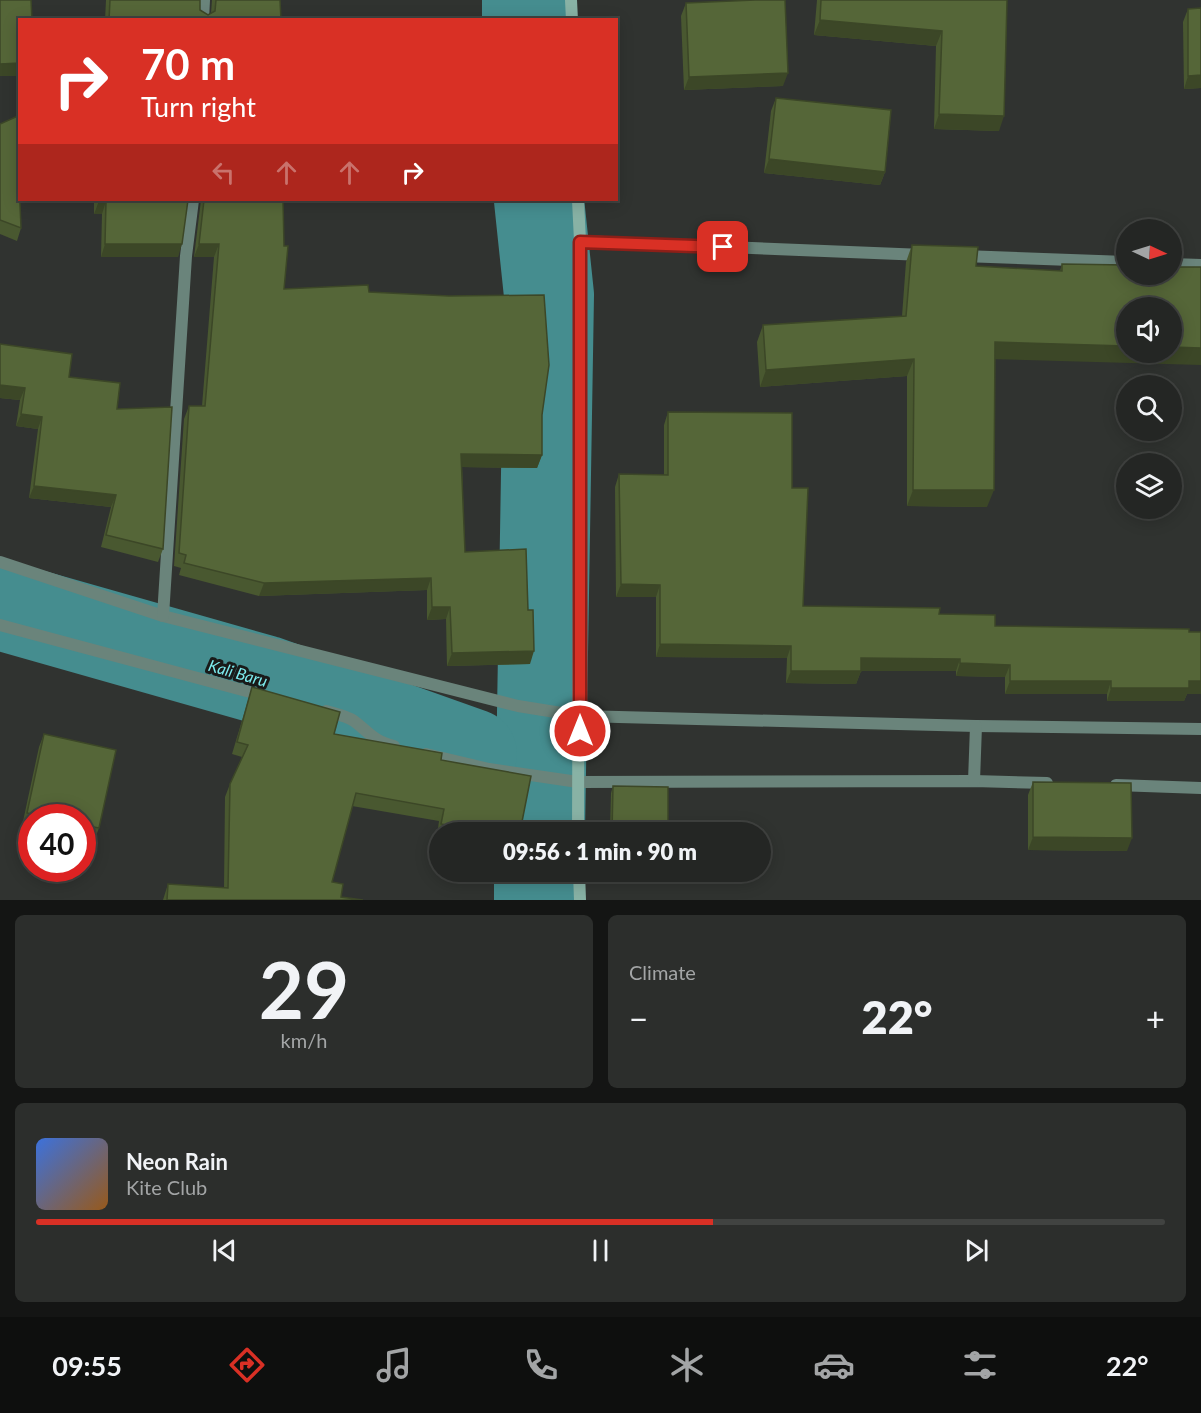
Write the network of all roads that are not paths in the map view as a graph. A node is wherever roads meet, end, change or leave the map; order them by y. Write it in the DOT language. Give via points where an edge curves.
graph roads {
  1 [pos="204,0"];
  2 [pos="571,0"];
  3 [pos="203,18"];
  4 [pos="572,18"];
  5 [pos="193,201"];
  6 [pos="578,201"];
  7 [pos="580,242"];
  8 [pos="1116,262"];
  9 [pos="1182,264"];
  10 [pos="1201,265"];
  11 [pos="0,562"];
  12 [pos="163,616"];
  13 [pos="0,625"];
  14 [pos="280,700"];
  15 [pos="312,708"];
  16 [pos="580,716"];
  17 [pos="1201,729"];
  18 [pos="976,731"];
  19 [pos="578,778"];
  20 [pos="974,781"];
  21 [pos="1058,783"];
  22 [pos="1106,785"];
  23 [pos="1201,788"];
  24 [pos="579,822"];
  25 [pos="579,882"];
  26 [pos="580,900"];
  1 -- 3 [label="street"];
  2 -- 4 [label="street"];
  5 -- 12 [label="street"];
  6 -- 7 [label="street"];
  7 -- 8 [label="street"];
  7 -- 16 [label="street"];
  9 -- 10 [label="street"];
  11 -- 12 [label="street"];
  12 -- 16 [label="street" via="518,706"];
  13 -- 14 [label="street"];
  15 -- 19 [label="street" via="344,716 381,743 489,769"];
  16 -- 18 [label="street"];
  16 -- 19 [label="street"];
  17 -- 18 [label="street"];
  18 -- 20 [label="street"];
  19 -- 20 [label="street"];
  19 -- 24 [label="street"];
  20 -- 21 [label="street"];
  22 -- 23 [label="street"];
  25 -- 26 [label="street"];
}
